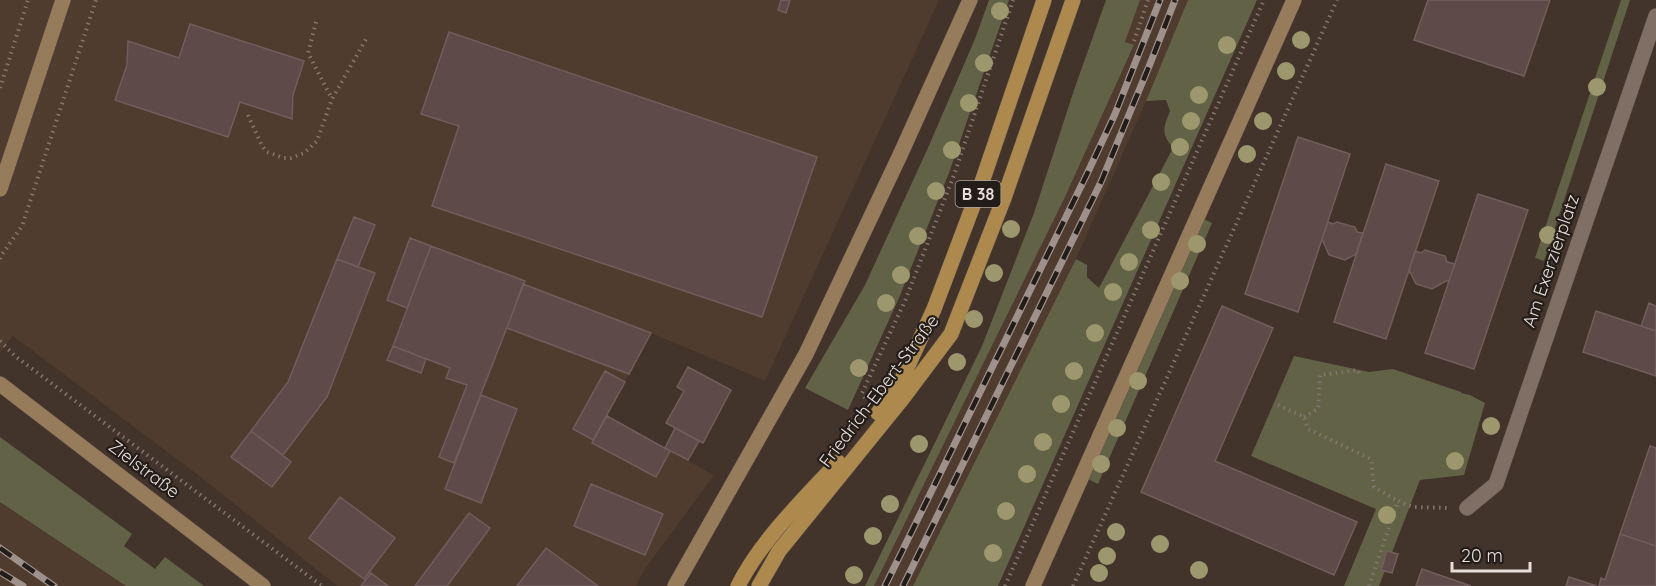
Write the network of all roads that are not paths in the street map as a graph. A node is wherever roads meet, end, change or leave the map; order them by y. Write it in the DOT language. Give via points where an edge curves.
graph roads {
  1 [pos="63,0"];
  2 [pos="970,0"];
  3 [pos="1044,0"];
  4 [pos="1073,0"];
  5 [pos="1294,0"];
  6 [pos="1656,16"];
  7 [pos="0,189"];
  8 [pos="0,384"];
  9 [pos="1467,508"];
  10 [pos="263,586"];
  11 [pos="675,586"];
  12 [pos="738,586"];
  13 [pos="759,586"];
  14 [pos="1033,586"];
  1 -- 7 [label="street"];
  2 -- 11 [label="street" via="806,354"];
  3 -- 12 [label="main road, Friedrich-Ebert-Straße / B 38" via="982,182 934,309 900,383 855,442 783,522"];
  4 -- 13 [label="main road, Friedrich-Ebert-Straße / B 38" via="1004,198 951,334 778,551"];
  5 -- 14 [label="street"];
  6 -- 9 [label="street, Am Exerzierplatz" via="1496,484"];
  8 -- 10 [label="street, Zielstraße"];
}
